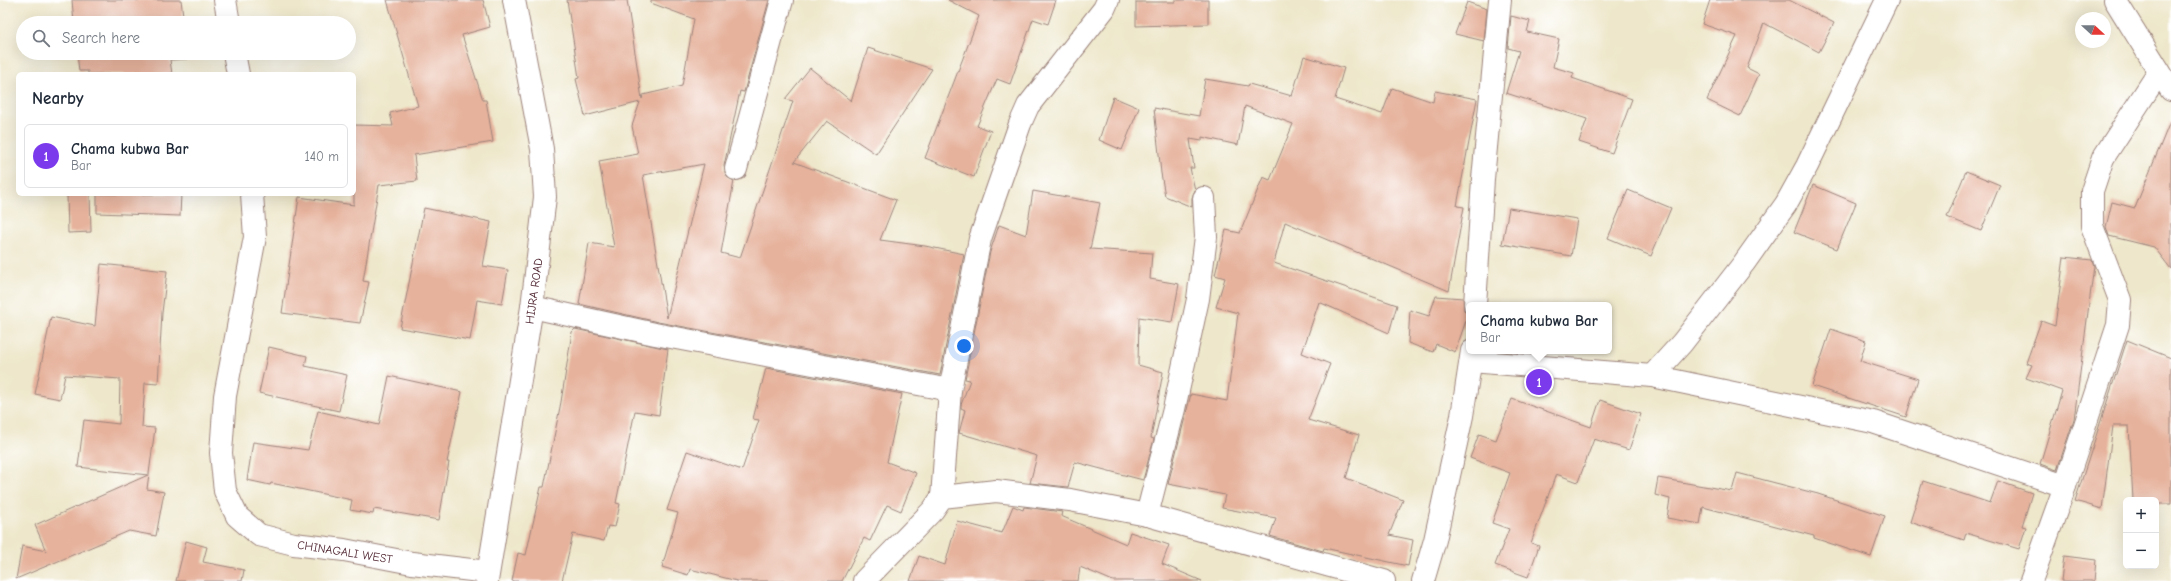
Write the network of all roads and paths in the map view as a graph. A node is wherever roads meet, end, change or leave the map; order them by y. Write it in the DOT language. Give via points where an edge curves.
graph roads {
  1 [pos="225,0"];
  2 [pos="514,0"];
  3 [pos="782,0"];
  4 [pos="1108,0"];
  5 [pos="1500,0"];
  6 [pos="1887,0"];
  7 [pos="2115,0"];
  8 [pos="228,16"];
  9 [pos="235,60"];
  10 [pos="238,72"];
  11 [pos="2160,72"];
  12 [pos="2171,90"];
  13 [pos="736,169"];
  14 [pos="252,196"];
  15 [pos="1204,198"];
  16 [pos="1475,302"];
  17 [pos="532,307"];
  18 [pos="1472,356"];
  19 [pos="1652,376"];
  20 [pos="950,390"];
  21 [pos="2065,486"];
  22 [pos="942,497"];
  23 [pos="1147,515"];
  24 [pos="487,576"];
  25 [pos="864,581"];
  26 [pos="1384,581"];
  27 [pos="1423,581"];
  28 [pos="2031,581"];
  1 -- 8 [label="street"];
  2 -- 17 [label="street, HIJRA ROAD" via="542,156 545,197"];
  3 -- 13 [label="street"];
  4 -- 20 [label="street" via="1104,9 1028,106 1020,124 980,239"];
  5 -- 16 [label="street" via="1483,179"];
  6 -- 19 [label="street" via="1786,204 1710,306"];
  7 -- 11 [label="street"];
  9 -- 10 [label="street"];
  11 -- 12 [label="street"];
  11 -- 21 [label="street" via="2103,158 2092,191 2092,226 2120,300 2118,325"];
  14 -- 24 [label="street, CHINAGALI WEST" via="255,237 225,396 221,453 224,491 237,516 259,535 294,544 344,550"];
  15 -- 23 [label="street" via="1206,237 1198,299"];
  17 -- 20 [label="street" via="655,334"];
  17 -- 24 [label="street, HIJRA ROAD"];
  18 -- 19 [label="street"];
  18 -- 27 [label="street" via="1462,416 1435,540"];
  19 -- 21 [label="street" via="1874,422"];
  20 -- 22 [label="street"];
  21 -- 28 [label="street"];
  22 -- 23 [label="street" via="996,491 1070,500"];
  22 -- 25 [label="street" via="933,510"];
  23 -- 26 [label="street"];
}
